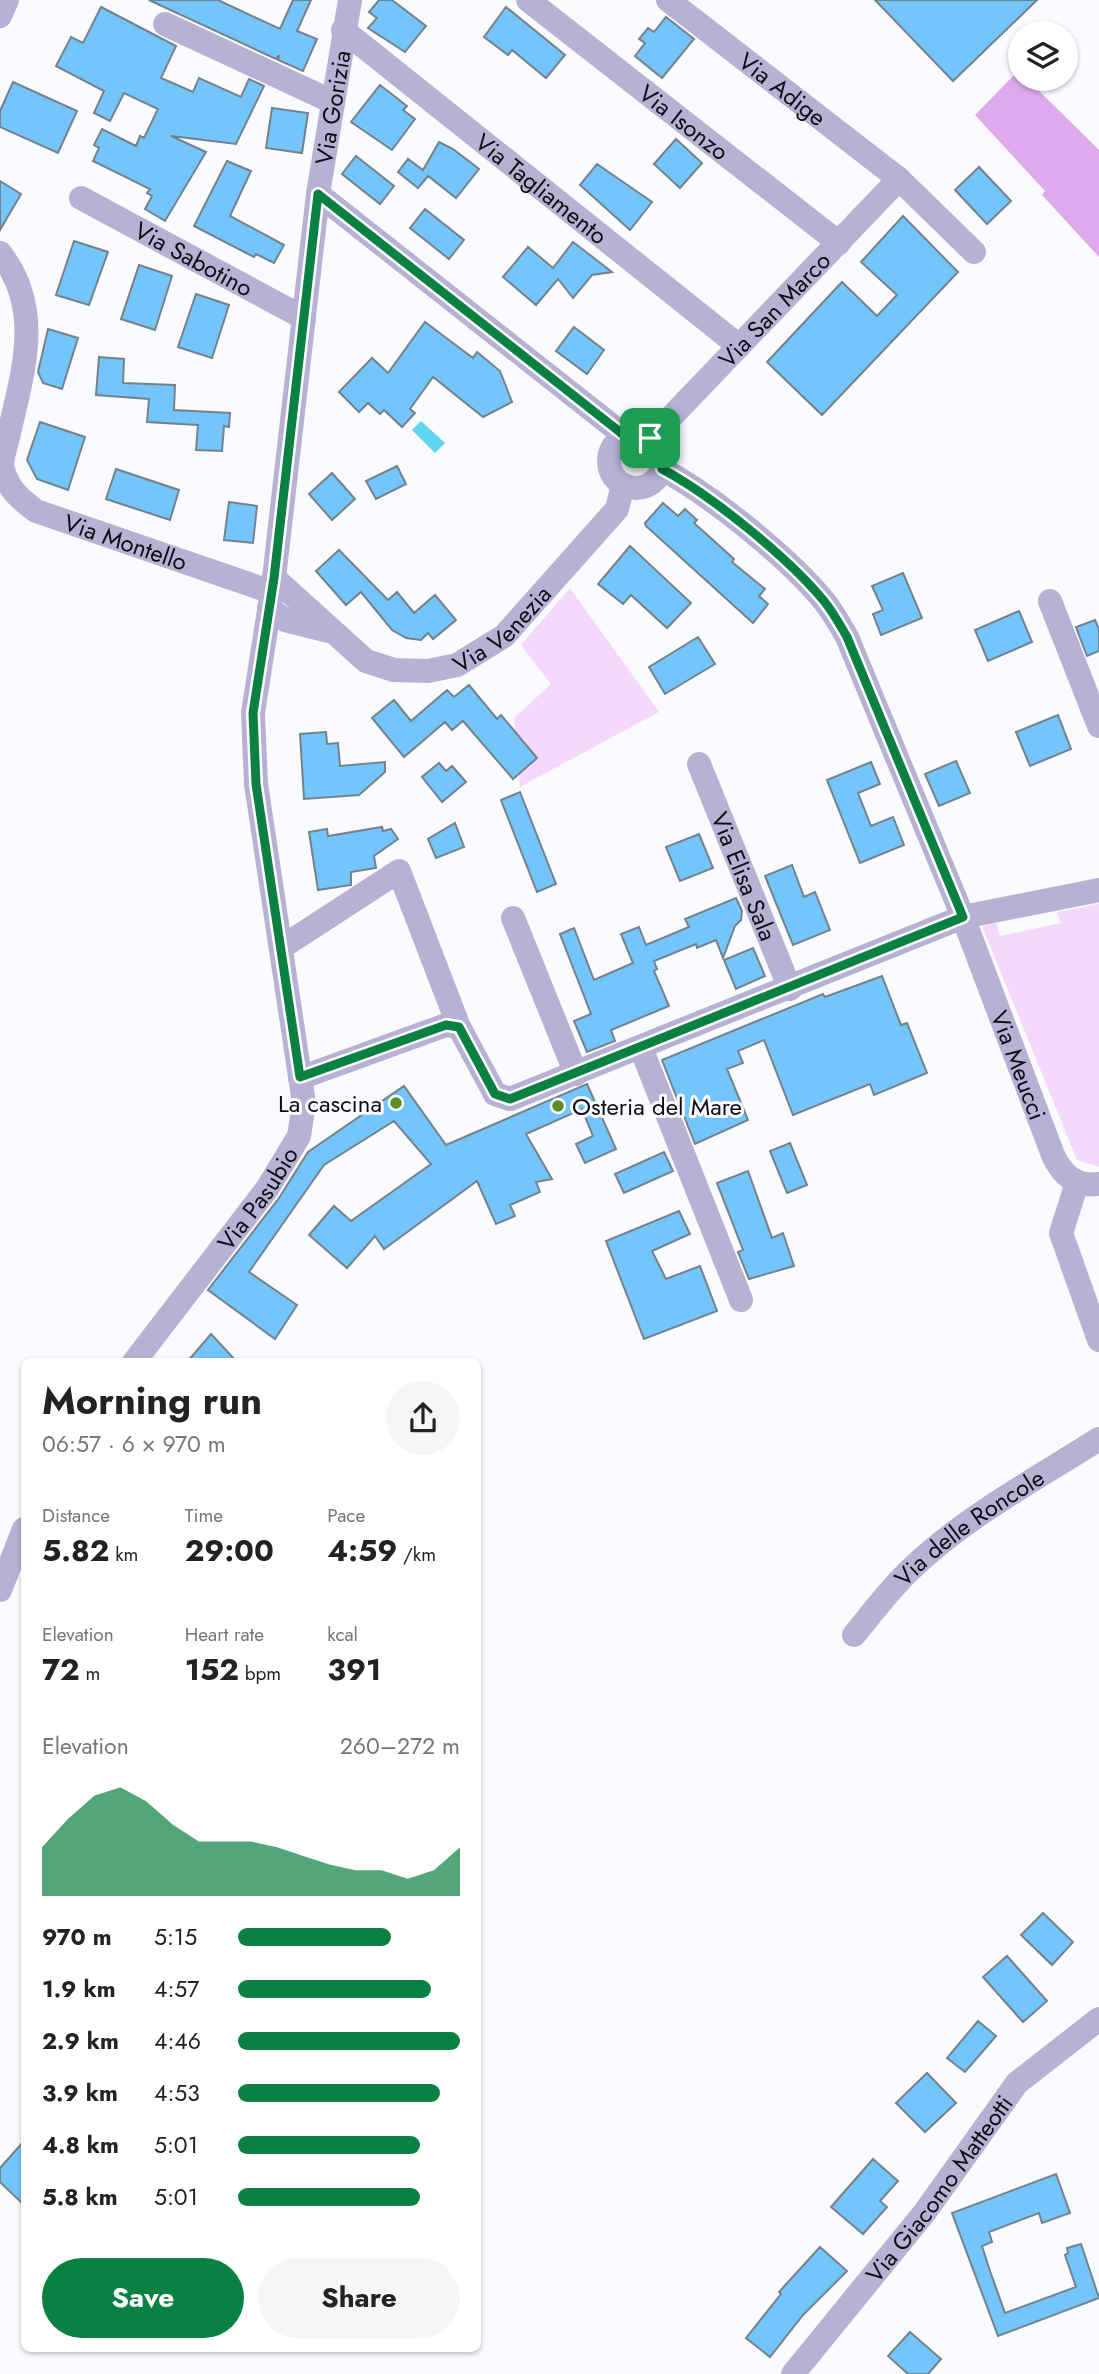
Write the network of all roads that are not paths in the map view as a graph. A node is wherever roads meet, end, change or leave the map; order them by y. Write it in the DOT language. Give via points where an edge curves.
graph roads {
  1 [pos="6,0"];
  2 [pos="350,0"];
  3 [pos="527,0"];
  4 [pos="667,0"];
  5 [pos="0,16"];
  6 [pos="165,24"];
  7 [pos="343,30"];
  8 [pos="332,102"];
  9 [pos="899,179"];
  10 [pos="318,194"];
  11 [pos="81,198"];
  12 [pos="839,243"];
  13 [pos="0,253"];
  14 [pos="974,253"];
  15 [pos="304,318"];
  16 [pos="739,346"];
  17 [pos="625,436"];
  18 [pos="650,438"];
  19 [pos="662,469"];
  20 [pos="622,485"];
  21 [pos="272,593"];
  22 [pos="1049,601"];
  23 [pos="1099,726"];
  24 [pos="699,764"];
  25 [pos="1099,890"];
  26 [pos="963,917"];
  27 [pos="513,918"];
  28 [pos="282,947"];
  29 [pos="790,989"];
  30 [pos="459,1027"];
  31 [pos="641,1048"];
  32 [pos="576,1074"];
  33 [pos="300,1077"];
  34 [pos="1088,1184"];
  35 [pos="741,1300"];
  36 [pos="1099,1340"];
  37 [pos="137,1358"];
  38 [pos="1099,1439"];
  39 [pos="21,1537"];
  40 [pos="0,1590"];
  41 [pos="854,1635"];
  42 [pos="1099,2018"];
  43 [pos="793,2374"];
  1 -- 5 [label="street"];
  2 -- 7 [label="street, Via Gorizia"];
  3 -- 12 [label="street, Via Isonzo"];
  4 -- 9 [label="street, Via Adige"];
  6 -- 8 [label="street"];
  7 -- 8 [label="street, Via Gorizia"];
  7 -- 16 [label="street, Via Tagliamento"];
  8 -- 10 [label="street, Via Gorizia"];
  9 -- 12 [label="street, Via San Marco"];
  9 -- 14 [label="street, Via Adige"];
  10 -- 15 [label="street, Via Gorizia"];
  10 -- 17 [label="street"];
  11 -- 15 [label="street, Via Sabotino"];
  12 -- 16 [label="street, Via San Marco"];
  13 -- 21 [label="street, Via Montello" via="17,283 28,345 2,467 14,494 36,510"];
  15 -- 21 [label="street, Via Gorizia"];
  16 -- 18 [label="street, Via San Marco"];
  17 -- 18 [label="street"];
  17 -- 20 [label="street" via="617,440 608,461"];
  18 -- 19 [label="street" via="661,450"];
  19 -- 20 [label="street" via="655,481 641,488"];
  19 -- 26 [label="street, Via Meucci" via="689,483 764,544 824,601 847,637"];
  20 -- 21 [label="street, Via Venezia" via="617,509 504,636 457,665 428,671 394,670 366,660 336,634"];
  21 -- 28 [label="street, Via Pasubio" via="253,713 256,784"];
  22 -- 23 [label="street"];
  24 -- 29 [label="street, Via Elisa Sala"];
  25 -- 26 [label="street"];
  26 -- 29 [label="street"];
  26 -- 34 [label="street, Via Meucci" via="1053,1155 1065,1175"];
  27 -- 32 [label="street"];
  28 -- 30 [label="street" via="399,871"];
  28 -- 33 [label="street, Via Pasubio"];
  29 -- 31 [label="street"];
  30 -- 32 [label="street" via="495,1094 510,1099"];
  30 -- 33 [label="street" via="446,1025"];
  31 -- 32 [label="street"];
  31 -- 35 [label="street"];
  33 -- 37 [label="street, Via Pasubio" via="304,1103 299,1136 267,1188"];
  34 -- 36 [label="street" via="1061,1233"];
  38 -- 41 [label="street, Via delle Roncole" via="992,1507 909,1570"];
  39 -- 40 [label="street"];
  42 -- 43 [label="street, Via Giacomo Matteotti" via="1017,2083 925,2212"];
}
